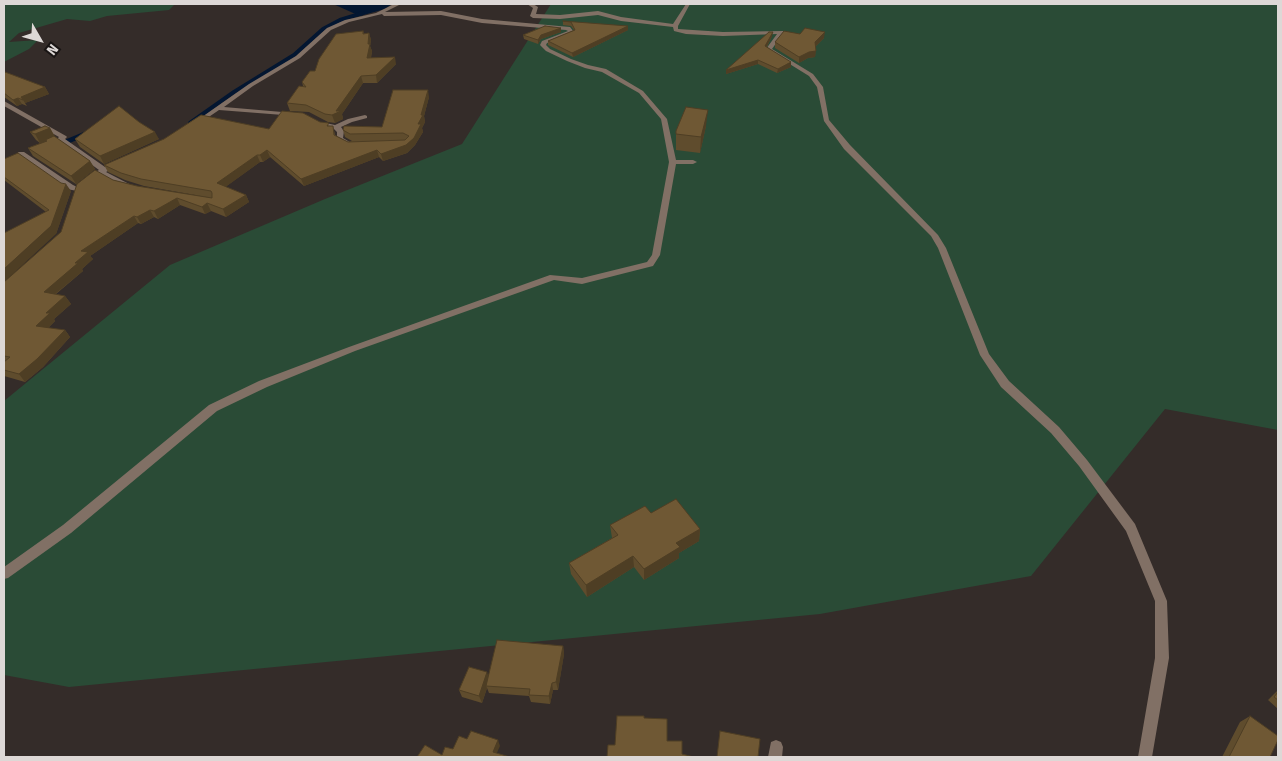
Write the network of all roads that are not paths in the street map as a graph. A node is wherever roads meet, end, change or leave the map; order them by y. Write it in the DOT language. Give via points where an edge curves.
graph roads {
  1 [pos="398,4"];
  2 [pos="530,4"];
  3 [pos="688,4"];
  4 [pos="378,14"];
  5 [pos="676,26"];
  6 [pos="4,103"];
  7 [pos="218,108"];
  8 [pos="298,115"];
  9 [pos="365,117"];
  10 [pos="312,119"];
  11 [pos="336,127"];
  12 [pos="186,130"];
  13 [pos="360,144"];
  14 [pos="13,158"];
  15 [pos="128,158"];
  16 [pos="673,162"];
  17 [pos="693,162"];
  18 [pos="101,171"];
  19 [pos="137,188"];
  20 [pos="77,189"];
  21 [pos="73,197"];
  22 [pos="4,574"];
  23 [pos="1144,757"];
  1 -- 4 [label="street"];
  2 -- 5 [label="street" via="536,8 533,16 598,13"];
  3 -- 5 [label="street"];
  4 -- 7 [label="street" via="329,30 298,57"];
  4 -- 16 [label="street" via="441,13 491,22 568,28 571,32 543,45 569,60 604,70 641,92 664,119"];
  5 -- 23 [label="street" via="676,30 723,34 781,32 769,49 811,75 820,87 826,120 831,127 934,235 985,355 1005,384 1055,430 1131,528 1161,601 1162,658"];
  6 -- 18 [label="street" via="64,137 60,142"];
  7 -- 8 [label="street"];
  7 -- 12 [label="street"];
  9 -- 11 [label="street"];
  10 -- 11 [label="street" via="325,126"];
  11 -- 13 [label="street" via="340,131 339,139"];
  14 -- 20 [label="street" via="25,155"];
  15 -- 18 [label="street"];
  16 -- 17 [label="street"];
  16 -- 22 [label="street" via="656,255 650,264 582,281 553,277 263,384 213,408 67,529"];
  18 -- 19 [label="street" via="121,184"];
  18 -- 20 [label="street"];
  20 -- 21 [label="street"];
}
